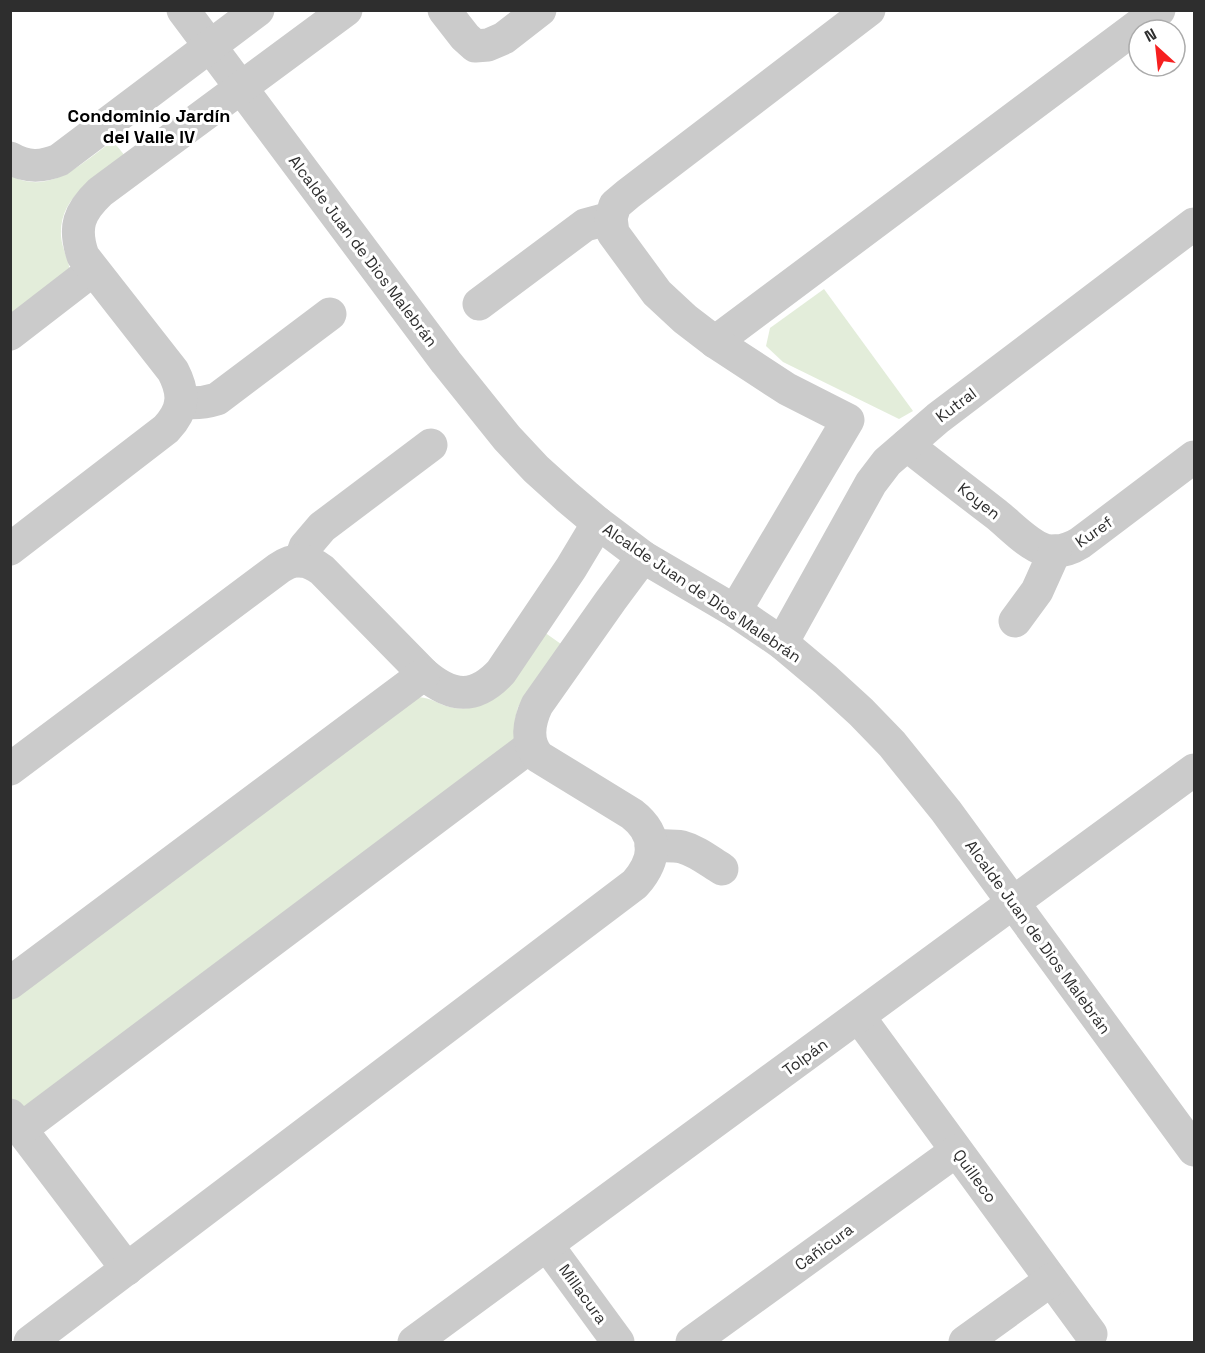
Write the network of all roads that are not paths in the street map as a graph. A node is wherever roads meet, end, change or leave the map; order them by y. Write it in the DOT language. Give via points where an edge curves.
graph roads {
  1 [pos="183,10"];
  2 [pos="258,10"];
  3 [pos="345,10"];
  4 [pos="444,10"];
  5 [pos="540,10"];
  6 [pos="869,10"];
  7 [pos="1159,10"];
  8 [pos="210,47"];
  9 [pos="241,88"];
  10 [pos="10,158"];
  11 [pos="611,218"];
  12 [pos="1194,224"];
  13 [pos="93,270"];
  14 [pos="479,304"];
  15 [pos="330,314"];
  16 [pos="10,334"];
  17 [pos="715,342"];
  18 [pos="181,402"];
  19 [pos="431,445"];
  20 [pos="907,445"];
  21 [pos="1194,457"];
  22 [pos="598,523"];
  23 [pos="10,549"];
  24 [pos="1055,551"];
  25 [pos="643,557"];
  26 [pos="300,561"];
  27 [pos="735,611"];
  28 [pos="1015,621"];
  29 [pos="782,644"];
  30 [pos="424,674"];
  31 [pos="531,746"];
  32 [pos="10,769"];
  33 [pos="1194,772"];
  34 [pos="651,846"];
  35 [pos="722,870"];
  36 [pos="1014,903"];
  37 [pos="10,983"];
  38 [pos="859,1017"];
  39 [pos="16,1122"];
  40 [pos="1194,1150"];
  41 [pos="956,1151"];
  42 [pos="547,1245"];
  43 [pos="127,1269"];
  44 [pos="1051,1280"];
  45 [pos="1091,1334"];
  46 [pos="30,1342"];
  47 [pos="414,1342"];
  48 [pos="618,1342"];
  49 [pos="692,1342"];
  50 [pos="965,1342"];
  1 -- 8 [label="street, Alcalde Juan de Dios Malebrán"];
  2 -- 8 [label="street"];
  3 -- 9 [label="street"];
  4 -- 5 [label="street" via="475,46 504,38"];
  6 -- 11 [label="street" via="628,194 615,205"];
  7 -- 17 [label="street"];
  8 -- 9 [label="street, Alcalde Juan de Dios Malebrán"];
  8 -- 10 [label="street" via="59,160 38,166"];
  9 -- 13 [label="street" via="90,202 78,224 78,234 83,256"];
  9 -- 22 [label="street, Alcalde Juan de Dios Malebrán" via="488,416 537,469"];
  11 -- 14 [label="street" via="585,225"];
  11 -- 17 [label="street" via="613,233 657,293"];
  12 -- 20 [label="street, Kutral"];
  13 -- 16 [label="street"];
  13 -- 18 [label="street" via="173,371"];
  15 -- 18 [label="street" via="217,399 194,404"];
  17 -- 27 [label="street" via="787,389 848,420"];
  18 -- 23 [label="street" via="175,420 166,429"];
  19 -- 26 [label="street" via="322,527 305,547"];
  20 -- 24 [label="street, Koyen" via="1031,542"];
  20 -- 29 [label="street, Kutral" via="871,483"];
  21 -- 24 [label="street, Kuref" via="1080,543"];
  22 -- 25 [label="street, Alcalde Juan de Dios Malebrán"];
  22 -- 30 [label="street" via="494,679 477,690 459,692 442,687"];
  24 -- 28 [label="street, Kuref" via="1044,579"];
  25 -- 27 [label="street, Alcalde Juan de Dios Malebrán"];
  25 -- 31 [label="street" via="537,705 530,723"];
  26 -- 30 [label="street" via="322,570"];
  26 -- 32 [label="street" via="279,568"];
  27 -- 29 [label="street, Alcalde Juan de Dios Malebrán"];
  29 -- 36 [label="street, Alcalde Juan de Dios Malebrán" via="892,744"];
  30 -- 37 [label="street"];
  31 -- 34 [label="street" via="545,762 638,818 648,831"];
  31 -- 39 [label="street"];
  33 -- 36 [label="street, Tolpán"];
  34 -- 35 [label="street" via="691,850"];
  34 -- 43 [label="street" via="649,865 634,884"];
  36 -- 38 [label="street, Tolpán"];
  36 -- 40 [label="street, Alcalde Juan de Dios Malebrán"];
  38 -- 41 [label="street, Quilleco"];
  38 -- 42 [label="street, Tolpán"];
  39 -- 43 [label="street"];
  41 -- 44 [label="street, Quilleco"];
  41 -- 49 [label="street, Cañicura"];
  42 -- 47 [label="street, Tolpán"];
  42 -- 48 [label="street, Millacura"];
  43 -- 46 [label="street"];
  44 -- 45 [label="street, Quilleco"];
  44 -- 50 [label="street"];
}
